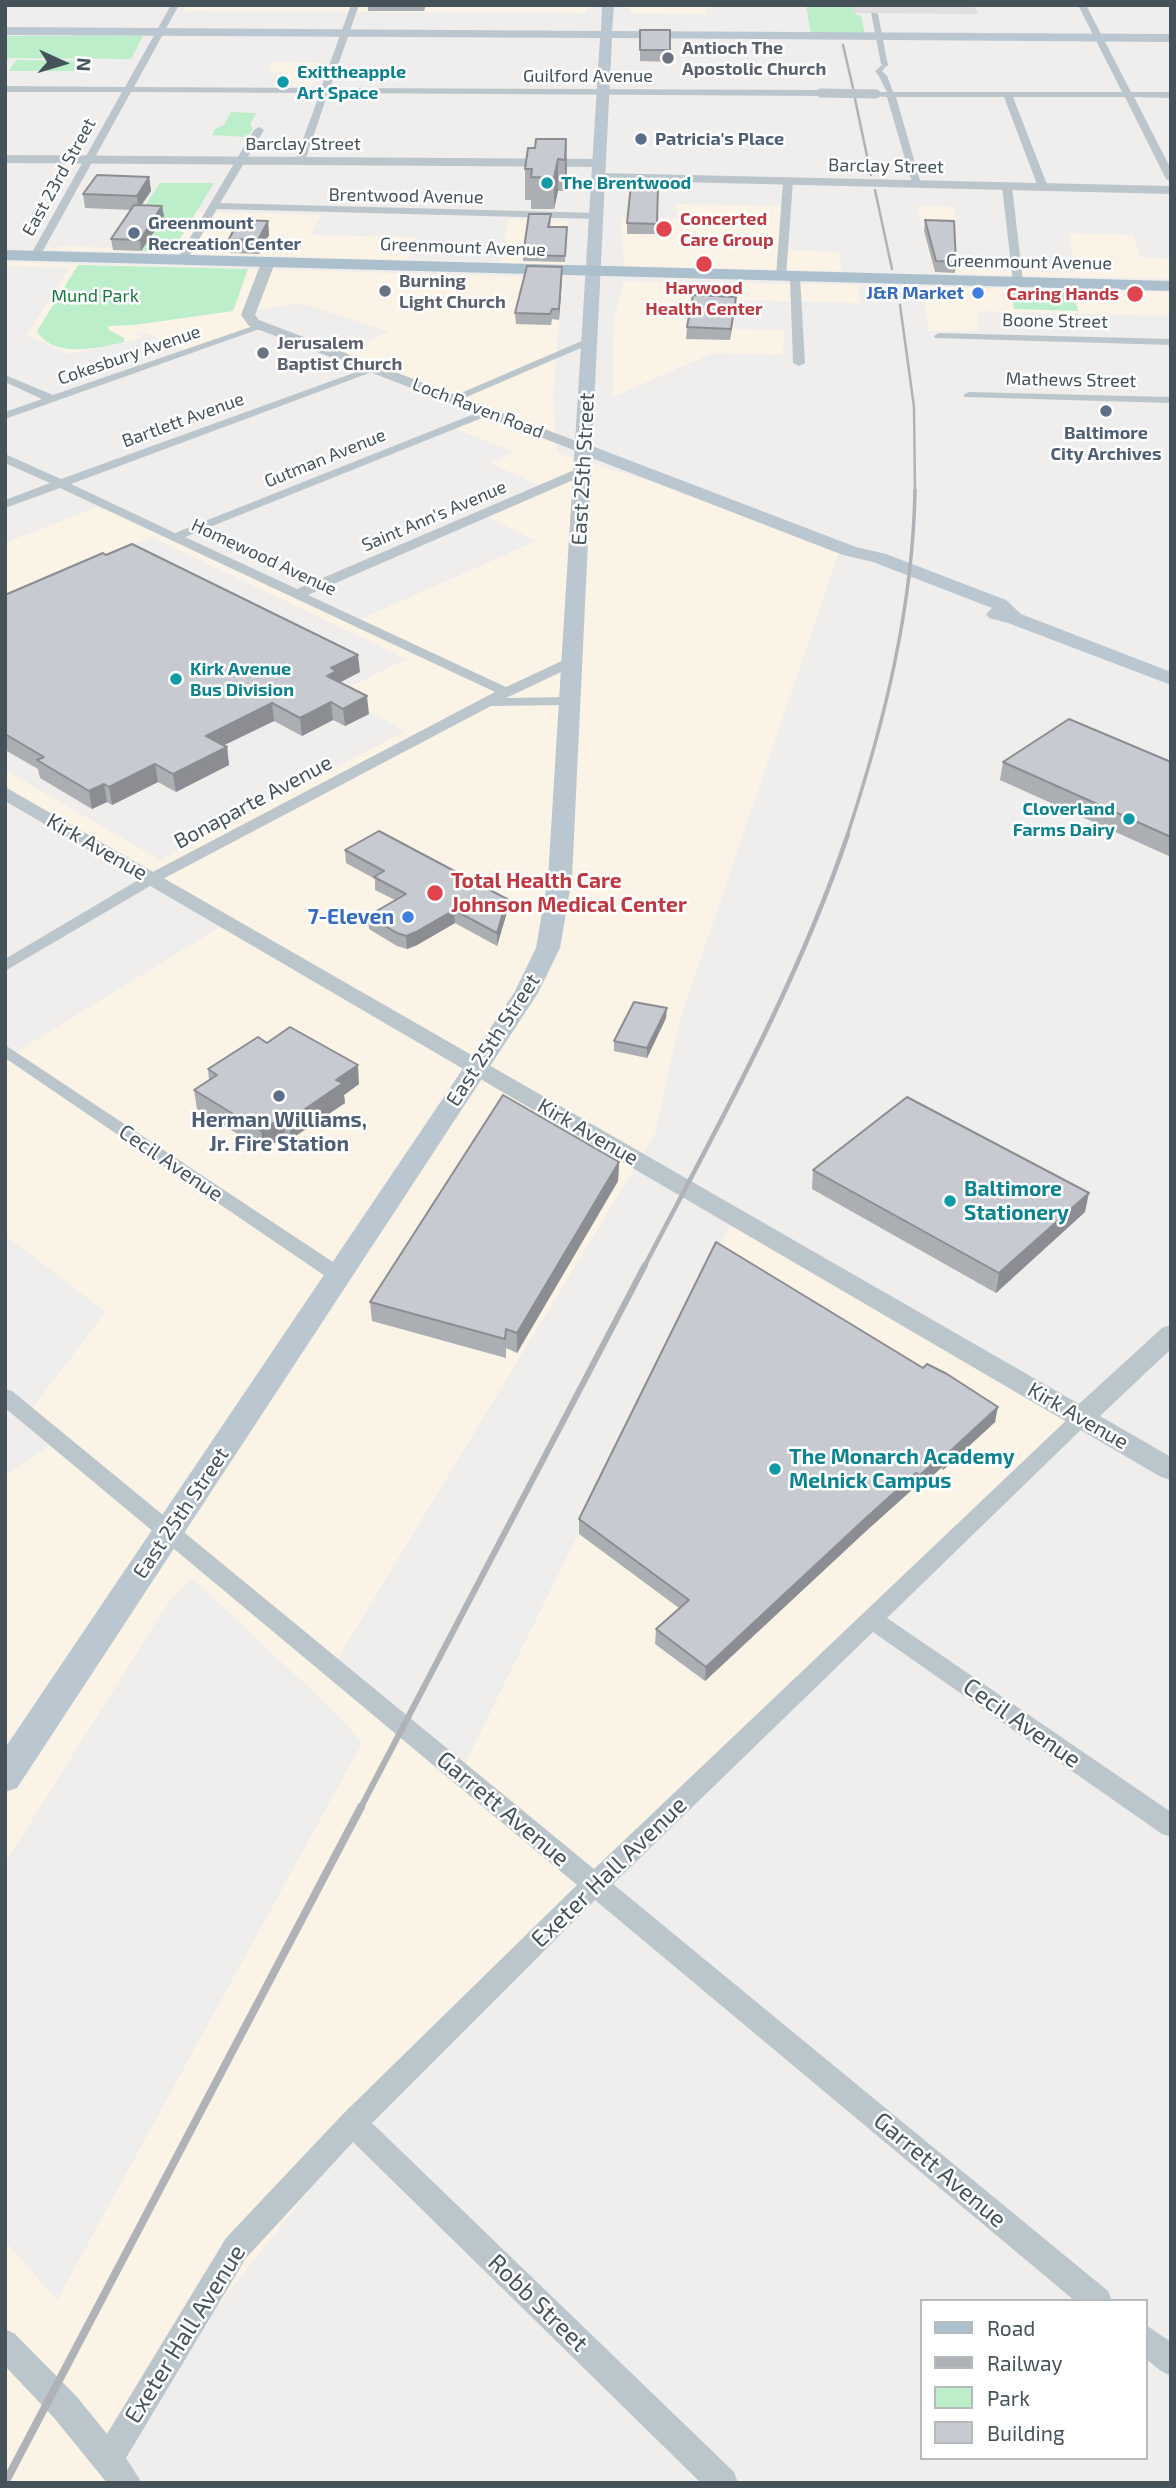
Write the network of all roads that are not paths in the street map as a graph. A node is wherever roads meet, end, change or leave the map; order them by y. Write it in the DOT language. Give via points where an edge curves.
graph roads {
  1 [pos="174,5"];
  2 [pos="355,5"];
  3 [pos="608,5"];
  4 [pos="1082,5"];
  5 [pos="874,14"];
  6 [pos="5,31"];
  7 [pos="160,32"];
  8 [pos="344,34"];
  9 [pos="607,35"];
  10 [pos="878,36"];
  11 [pos="1098,38"];
  12 [pos="1171,38"];
  13 [pos="885,64"];
  14 [pos="5,89"];
  15 [pos="128,89"];
  16 [pos="324,90"];
  17 [pos="604,92"];
  18 [pos="891,94"];
  19 [pos="1008,94"];
  20 [pos="1128,95"];
  21 [pos="1171,95"];
  22 [pos="259,130"];
  23 [pos="5,159"];
  24 [pos="89,160"];
  25 [pos="241,161"];
  26 [pos="300,161"];
  27 [pos="600,170"];
  28 [pos="1171,179"];
  29 [pos="788,181"];
  30 [pos="916,184"];
  31 [pos="1007,186"];
  32 [pos="1044,187"];
  33 [pos="1171,190"];
  34 [pos="214,206"];
  35 [pos="598,216"];
  36 [pos="35,256"];
  37 [pos="7,257"];
  38 [pos="181,261"];
  39 [pos="268,263"];
  40 [pos="595,272"];
  41 [pos="788,277"];
  42 [pos="1018,282"];
  43 [pos="1171,286"];
  44 [pos="263,326"];
  45 [pos="939,336"];
  46 [pos="591,340"];
  47 [pos="1171,342"];
  48 [pos="799,363"];
  49 [pos="374,369"];
  50 [pos="5,378"];
  51 [pos="970,394"];
  52 [pos="453,399"];
  53 [pos="54,400"];
  54 [pos="1171,400"];
  55 [pos="488,412"];
  56 [pos="5,416"];
  57 [pos="584,449"];
  58 [pos="5,458"];
  59 [pos="583,471"];
  60 [pos="61,483"];
  61 [pos="5,504"];
  62 [pos="175,537"];
  63 [pos="298,594"];
  64 [pos="571,662"];
  65 [pos="1171,679"];
  66 [pos="506,692"];
  67 [pos="568,701"];
  68 [pos="488,702"];
  69 [pos="5,793"];
  70 [pos="152,879"];
  71 [pos="5,966"];
  72 [pos="5,1050"];
  73 [pos="476,1067"];
  74 [pos="338,1275"];
  75 [pos="1171,1334"];
  76 [pos="5,1396"];
  77 [pos="1081,1418"];
  78 [pos="1171,1470"];
  79 [pos="168,1532"];
  80 [pos="873,1620"];
  81 [pos="5,1777"];
  82 [pos="1171,1826"];
  83 [pos="594,1885"];
  84 [pos="353,2123"];
  85 [pos="1096,2299"];
  86 [pos="1148,2342"];
  87 [pos="5,2344"];
  88 [pos="1171,2361"];
  89 [pos="117,2471"];
  90 [pos="723,2483"];
  1 -- 7 [label="street, East 23rd Street"];
  2 -- 8 [label="street"];
  3 -- 9 [label="main road, East 25th Street"];
  4 -- 11 [label="street"];
  5 -- 10 [label="street"];
  6 -- 7 [label="main road"];
  7 -- 8 [label="main road"];
  7 -- 15 [label="street, East 23rd Street"];
  8 -- 9 [label="main road"];
  8 -- 16 [label="street"];
  9 -- 10 [label="main road"];
  9 -- 17 [label="main road, East 25th Street"];
  10 -- 11 [label="main road"];
  10 -- 13 [label="street"];
  11 -- 12 [label="main road"];
  11 -- 20 [label="street"];
  13 -- 18 [label="street" via="878,71"];
  14 -- 15 [label="street, Guilford Avenue"];
  15 -- 16 [label="street, Guilford Avenue"];
  15 -- 24 [label="street, East 23rd Street"];
  16 -- 17 [label="street, Guilford Avenue"];
  16 -- 26 [label="street"];
  17 -- 18 [label="street, Guilford Avenue, bridge"];
  17 -- 27 [label="main road, East 25th Street"];
  18 -- 19 [label="street, Guilford Avenue"];
  18 -- 30 [label="street"];
  19 -- 20 [label="street, Guilford Avenue"];
  19 -- 32 [label="street"];
  20 -- 21 [label="street, Guilford Avenue"];
  20 -- 28 [label="street"];
  22 -- 25 [label="street"];
  23 -- 24 [label="street, Barclay Street"];
  24 -- 25 [label="street, Barclay Street"];
  24 -- 36 [label="street, East 23rd Street"];
  25 -- 26 [label="street, Barclay Street"];
  25 -- 34 [label="street"];
  26 -- 27 [label="street, Barclay Street"];
  27 -- 29 [label="street, Barclay Street"];
  27 -- 35 [label="main road, East 25th Street"];
  29 -- 30 [label="street, Barclay Street"];
  29 -- 41 [label="street"];
  30 -- 31 [label="street, Barclay Street"];
  31 -- 32 [label="street, Barclay Street"];
  31 -- 42 [label="street"];
  32 -- 33 [label="street, Barclay Street"];
  34 -- 35 [label="street, Brentwood Avenue"];
  34 -- 38 [label="street"];
  35 -- 40 [label="main road, East 25th Street"];
  36 -- 37 [label="main road, Greenmount Avenue"];
  36 -- 38 [label="main road, Greenmount Avenue"];
  38 -- 39 [label="main road, Greenmount Avenue"];
  39 -- 40 [label="main road, Greenmount Avenue"];
  39 -- 44 [label="street" via="248,315"];
  40 -- 41 [label="main road, Greenmount Avenue"];
  40 -- 46 [label="main road, East 25th Street"];
  41 -- 42 [label="main road, Greenmount Avenue"];
  41 -- 48 [label="street"];
  42 -- 43 [label="main road, Greenmount Avenue"];
  44 -- 49 [label="street, Loch Raven Road"];
  44 -- 53 [label="street, Cokesbury Avenue"];
  45 -- 47 [label="street, Boone Street"];
  46 -- 52 [label="street"];
  46 -- 57 [label="main road, East 25th Street"];
  49 -- 52 [label="street, Loch Raven Road"];
  49 -- 60 [label="street, Bartlett Avenue"];
  50 -- 53 [label="street"];
  51 -- 54 [label="street, Mathews Street"];
  52 -- 55 [label="street, Loch Raven Road"];
  53 -- 56 [label="street, Cokesbury Avenue"];
  55 -- 57 [label="street, Loch Raven Road"];
  55 -- 62 [label="street, Gutman Avenue"];
  57 -- 59 [label="main road, East 25th Street"];
  57 -- 65 [label="main road, Loch Raven Road" via="850,551 868,565"];
  58 -- 60 [label="street, Homewood Avenue"];
  59 -- 63 [label="street, Saint Ann's Avenue"];
  59 -- 64 [label="main road, East 25th Street"];
  60 -- 61 [label="street, Bartlett Avenue"];
  60 -- 62 [label="street, Homewood Avenue"];
  62 -- 63 [label="street, Homewood Avenue"];
  63 -- 66 [label="street, Homewood Avenue"];
  64 -- 66 [label="street, Bonaparte Avenue"];
  64 -- 67 [label="main road, East 25th Street"];
  66 -- 68 [label="street, Bonaparte Avenue"];
  67 -- 68 [label="street, Bonaparte Avenue"];
  67 -- 73 [label="main road, East 25th Street" via="560,878 553,930 541,966"];
  68 -- 70 [label="street, Bonaparte Avenue"];
  69 -- 70 [label="street, Kirk Avenue"];
  70 -- 71 [label="street, Bonaparte Avenue"];
  70 -- 73 [label="street, Kirk Avenue"];
  72 -- 74 [label="street, Cecil Avenue"];
  73 -- 74 [label="main road, East 25th Street"];
  73 -- 77 [label="street, Kirk Avenue"];
  74 -- 79 [label="main road, East 25th Street"];
  75 -- 77 [label="street, Exeter Hall Avenue"];
  76 -- 79 [label="street, Garrett Avenue"];
  77 -- 78 [label="street, Kirk Avenue"];
  77 -- 80 [label="street, Exeter Hall Avenue"];
  79 -- 81 [label="main road, East 25th Street"];
  79 -- 83 [label="street, Garrett Avenue"];
  80 -- 82 [label="street, Cecil Avenue"];
  80 -- 83 [label="street, Exeter Hall Avenue"];
  83 -- 84 [label="street, Exeter Hall Avenue"];
  83 -- 85 [label="street, Garrett Avenue"];
  84 -- 89 [label="street, Exeter Hall Avenue" via="236,2248"];
  84 -- 90 [label="street, Robb Street"];
  86 -- 88 [label="street"];
  87 -- 89 [label="street"];
}
